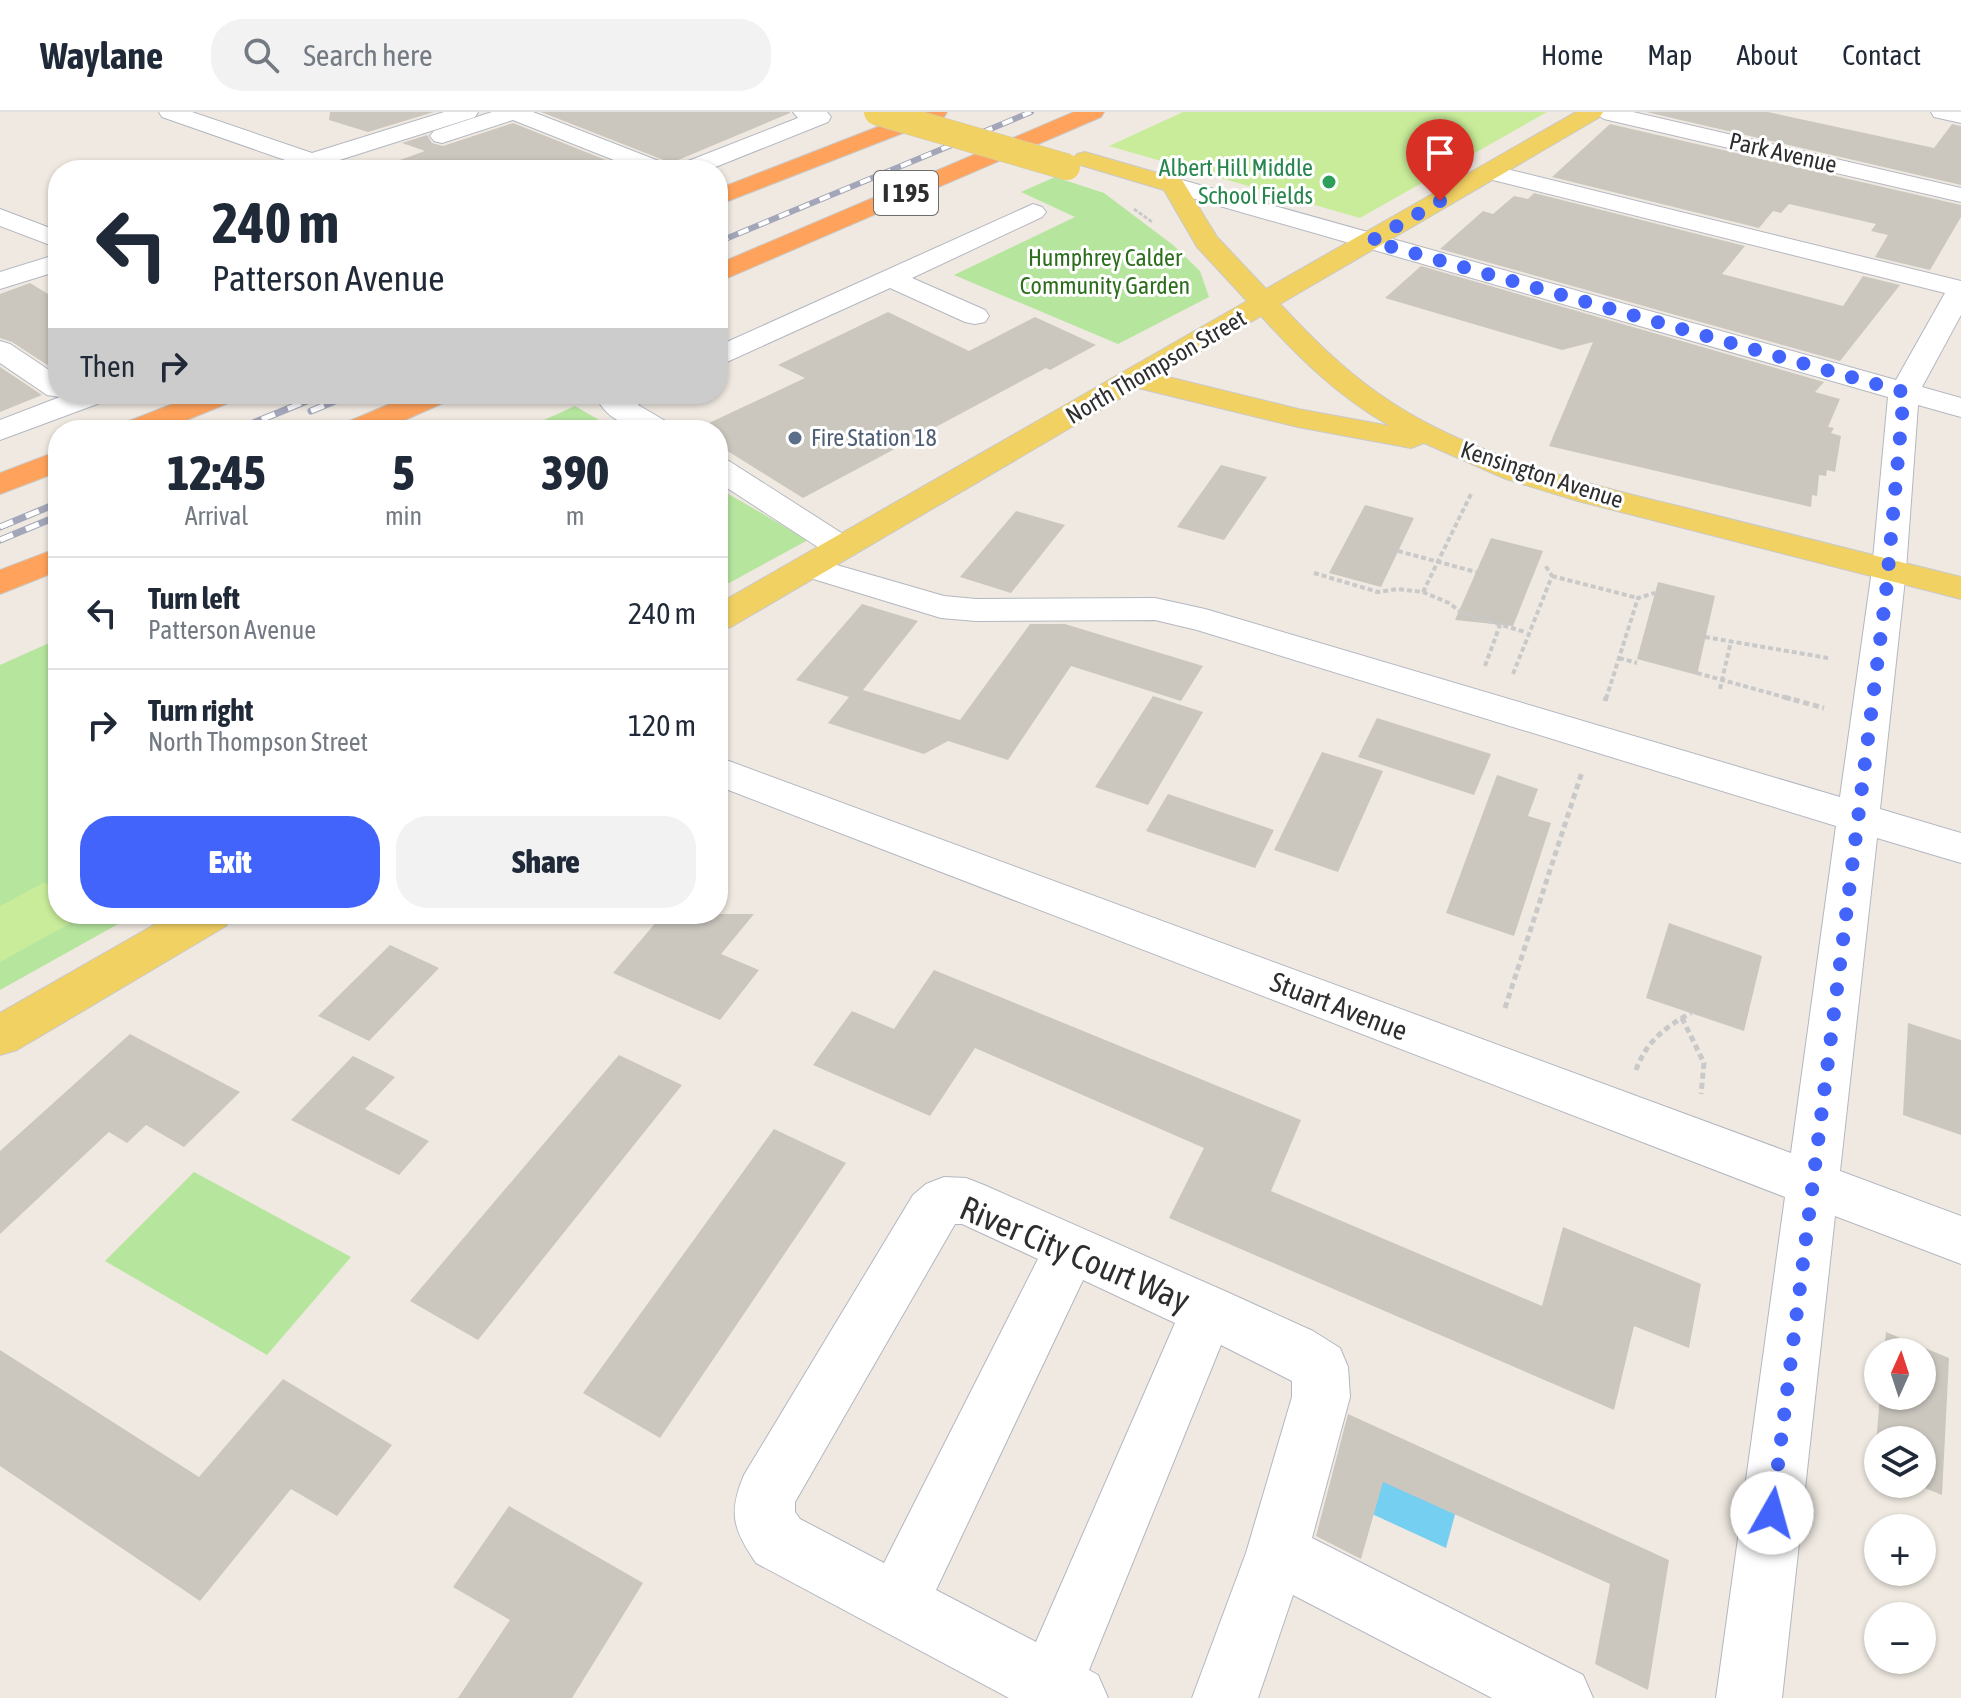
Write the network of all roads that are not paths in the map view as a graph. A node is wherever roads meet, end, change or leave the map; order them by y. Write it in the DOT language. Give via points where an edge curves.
graph roads {
  1 [pos="170,112"];
  2 [pos="467,112"];
  3 [pos="514,112"];
  4 [pos="877,112"];
  5 [pos="924,112"];
  6 [pos="936,112"];
  7 [pos="1093,112"];
  8 [pos="1592,112"];
  9 [pos="1604,112"];
  10 [pos="1942,112"];
  11 [pos="818,114"];
  12 [pos="1961,116"];
  13 [pos="308,160"];
  14 [pos="314,160"];
  15 [pos="369,160"];
  16 [pos="635,160"];
  17 [pos="710,160"];
  18 [pos="1076,163"];
  19 [pos="1490,172"];
  20 [pos="1173,185"];
  21 [pos="728,194"];
  22 [pos="1961,195"];
  23 [pos="1033,212"];
  24 [pos="0,217"];
  25 [pos="1198,226"];
  26 [pos="48,238"];
  27 [pos="1371,241"];
  28 [pos="48,246"];
  29 [pos="0,263"];
  30 [pos="48,265"];
  31 [pos="728,270"];
  32 [pos="890,278"];
  33 [pos="0,281"];
  34 [pos="1961,290"];
  35 [pos="1263,305"];
  36 [pos="975,316"];
  37 [pos="0,350"];
  38 [pos="728,352"];
  39 [pos="1135,378"];
  40 [pos="48,379"];
  41 [pos="1904,392"];
  42 [pos="56,404"];
  43 [pos="200,404"];
  44 [pos="416,404"];
  45 [pos="615,404"];
  46 [pos="1961,408"];
  47 [pos="160,420"];
  48 [pos="379,420"];
  49 [pos="641,420"];
  50 [pos="0,431"];
  51 [pos="1457,448"];
  52 [pos="48,465"];
  53 [pos="728,474"];
  54 [pos="0,484"];
  55 [pos="842,548"];
  56 [pos="48,562"];
  57 [pos="809,567"];
  58 [pos="1889,570"];
  59 [pos="0,583"];
  60 [pos="1961,588"];
  61 [pos="728,613"];
  62 [pos="728,775"];
  63 [pos="1858,816"];
  64 [pos="1961,848"];
  65 [pos="193,924"];
  66 [pos="0,1036"];
  67 [pos="1813,1184"];
  68 [pos="1961,1240"];
  69 [pos="1071,1248"];
  70 [pos="1208,1310"];
  71 [pos="1277,1553"];
  72 [pos="897,1604"];
  73 [pos="1063,1692"];
  74 [pos="1225,1698"];
  75 [pos="1560,1698"];
  76 [pos="1749,1698"];
  1 -- 13 [label="street"];
  2 -- 14 [label="street"];
  3 -- 15 [label="street"];
  3 -- 16 [label="street"];
  4 -- 18 [label="main road, bridge"];
  5 -- 18 [label="main road"];
  6 -- 21 [label="highway, I 195"];
  7 -- 31 [label="highway, I 195"];
  8 -- 19 [label="main road, North Thompson Street"];
  9 -- 22 [label="street, Park Avenue"];
  10 -- 12 [label="street"];
  11 -- 17 [label="street"];
  18 -- 20 [label="main road"];
  18 -- 25 [label="main road"];
  19 -- 27 [label="main road, North Thompson Street"];
  19 -- 34 [label="street"];
  20 -- 25 [label="main road, Kensington Avenue"];
  20 -- 27 [label="street"];
  23 -- 32 [label="street"];
  24 -- 26 [label="street"];
  25 -- 35 [label="main road, Kensington Avenue"];
  27 -- 35 [label="main road, North Thompson Street"];
  27 -- 41 [label="street"];
  28 -- 29 [label="street"];
  30 -- 33 [label="street"];
  32 -- 36 [label="street"];
  32 -- 38 [label="street"];
  34 -- 41 [label="street"];
  35 -- 39 [label="main road, North Thompson Street"];
  35 -- 51 [label="main road, Kensington Avenue" via="1351,388"];
  37 -- 40 [label="street"];
  39 -- 51 [label="main road" via="1298,418"];
  39 -- 55 [label="main road, North Thompson Street"];
  41 -- 46 [label="street"];
  41 -- 58 [label="street"];
  42 -- 50 [label="street"];
  43 -- 47 [label="highway"];
  44 -- 48 [label="highway"];
  45 -- 49 [label="street"];
  51 -- 58 [label="main road, Kensington Avenue" via="1590,494"];
  52 -- 54 [label="highway"];
  53 -- 55 [label="street"];
  55 -- 57 [label="main road, North Thompson Street"];
  56 -- 59 [label="highway"];
  57 -- 61 [label="main road, North Thompson Street"];
  57 -- 63 [label="street" via="941,607 1155,609 1205,620"];
  58 -- 60 [label="main road, Kensington Avenue"];
  58 -- 63 [label="street"];
  62 -- 67 [label="street, Stuart Avenue"];
  63 -- 64 [label="street"];
  63 -- 67 [label="street"];
  65 -- 66 [label="main road"];
  67 -- 68 [label="street, Stuart Avenue"];
  67 -- 76 [label="street"];
  69 -- 70 [label="street, River City Court Way"];
  69 -- 72 [label="street"];
  69 -- 72 [label="street, River City Court Way" via="966,1201 944,1200 931,1212 765,1496 764,1521 778,1541"];
  70 -- 71 [label="street, River City Court Way" via="1320,1367 1321,1397"];
  70 -- 73 [label="street"];
  71 -- 74 [label="street"];
  71 -- 75 [label="street"];
  72 -- 73 [label="street, River City Court Way"];
}
